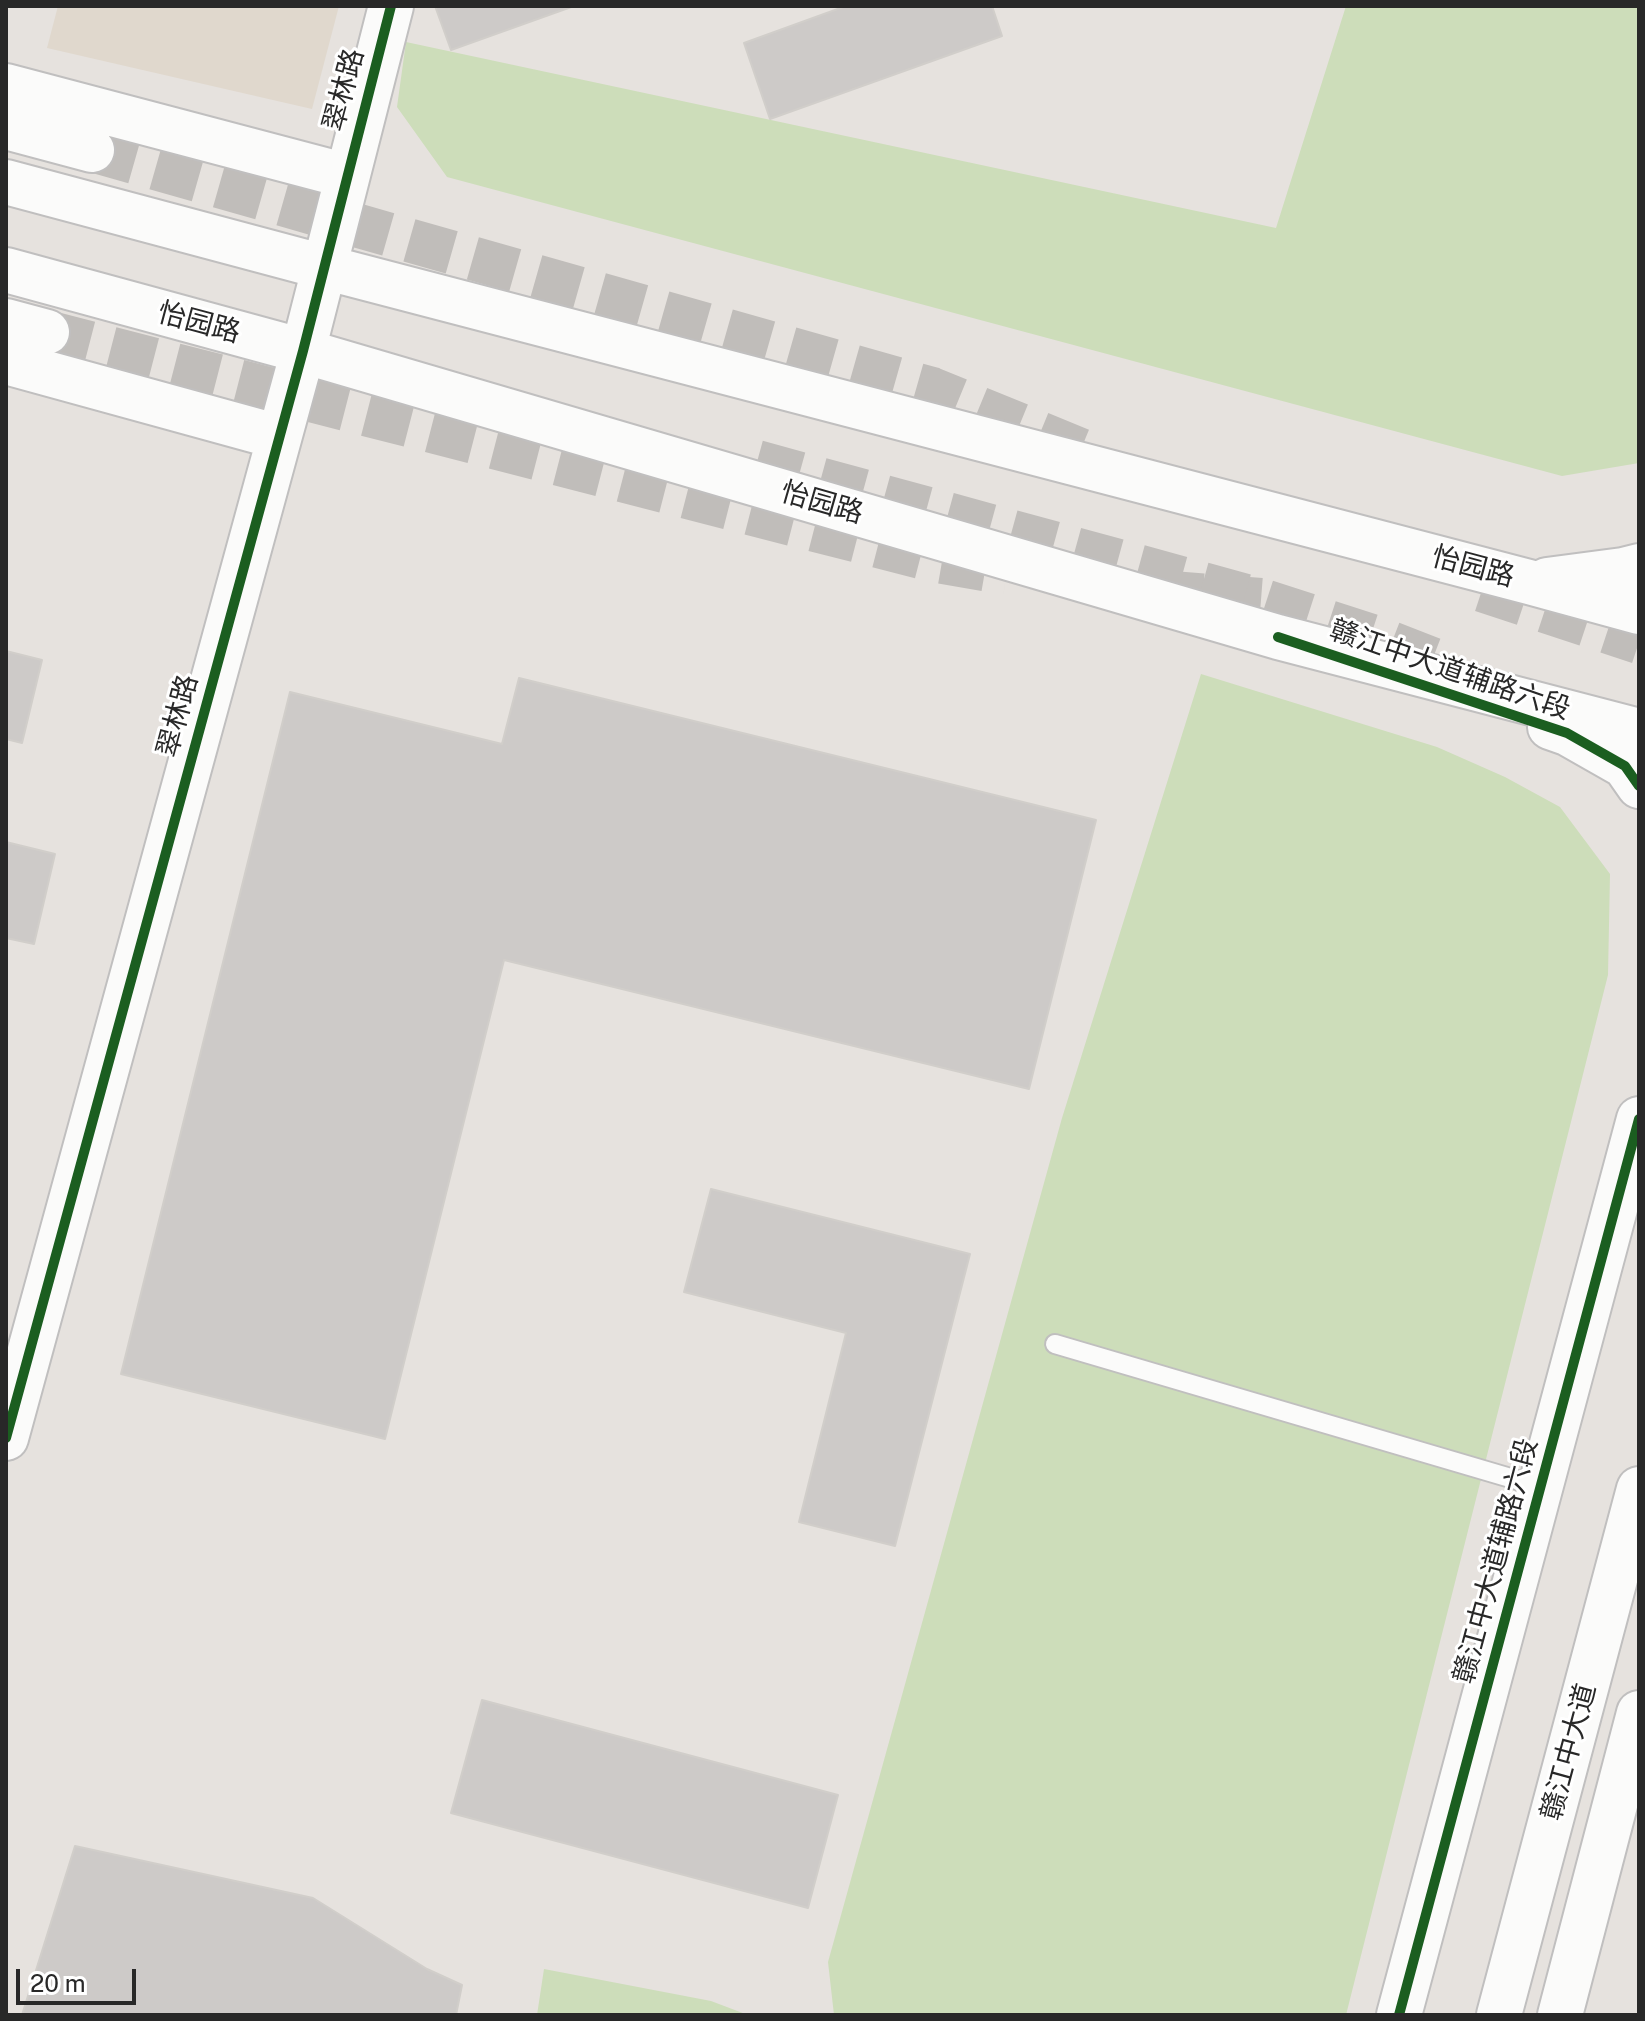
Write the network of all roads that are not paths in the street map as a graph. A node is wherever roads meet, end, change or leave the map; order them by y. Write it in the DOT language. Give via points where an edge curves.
graph roads {
  1 [pos="391,6"];
  2 [pos="6,86"];
  3 [pos="6,127"];
  4 [pos="92,150"];
  5 [pos="347,176"];
  6 [pos="6,182"];
  7 [pos="324,267"];
  8 [pos="6,270"];
  9 [pos="6,321"];
  10 [pos="47,332"];
  11 [pos="303,351"];
  12 [pos="6,362"];
  13 [pos="279,437"];
  14 [pos="1639,566"];
  15 [pos="1529,582"];
  16 [pos="1639,612"];
  17 [pos="1278,637"];
  18 [pos="1639,731"];
  19 [pos="1639,786"];
  20 [pos="1639,1119"];
  21 [pos="1055,1344"];
  22 [pos="6,1438"];
  23 [pos="1541,1487"];
  24 [pos="1639,1489"];
  25 [pos="1639,1713"];
  26 [pos="1399,2015"];
  27 [pos="1499,2015"];
  28 [pos="1560,2015"];
  1 -- 5 [label="main road, 翠林路"];
  2 -- 5 [label="main road"];
  3 -- 4 [label="main road"];
  5 -- 7 [label="main road, 翠林路"];
  6 -- 7 [label="main road, 怡园路"];
  7 -- 11 [label="main road, 翠林路"];
  7 -- 15 [label="main road, 怡园路"];
  8 -- 11 [label="main road, 怡园路"];
  9 -- 10 [label="main road"];
  11 -- 13 [label="main road, 翠林路"];
  11 -- 17 [label="main road, 怡园路"];
  12 -- 13 [label="main road"];
  13 -- 22 [label="main road, 翠林路"];
  14 -- 15 [label="main road"];
  15 -- 16 [label="main road, 怡园路"];
  17 -- 18 [label="main road, 怡园路"];
  17 -- 19 [label="main road, 赣江中大道辅路六段" via="1567,733 1625,766"];
  20 -- 23 [label="main road, 赣江中大道辅路六段"];
  21 -- 23 [label="lane"];
  23 -- 26 [label="main road, 赣江中大道辅路六段"];
  24 -- 27 [label="main road, 赣江中大道"];
  25 -- 28 [label="main road, 赣江中大道"];
}
